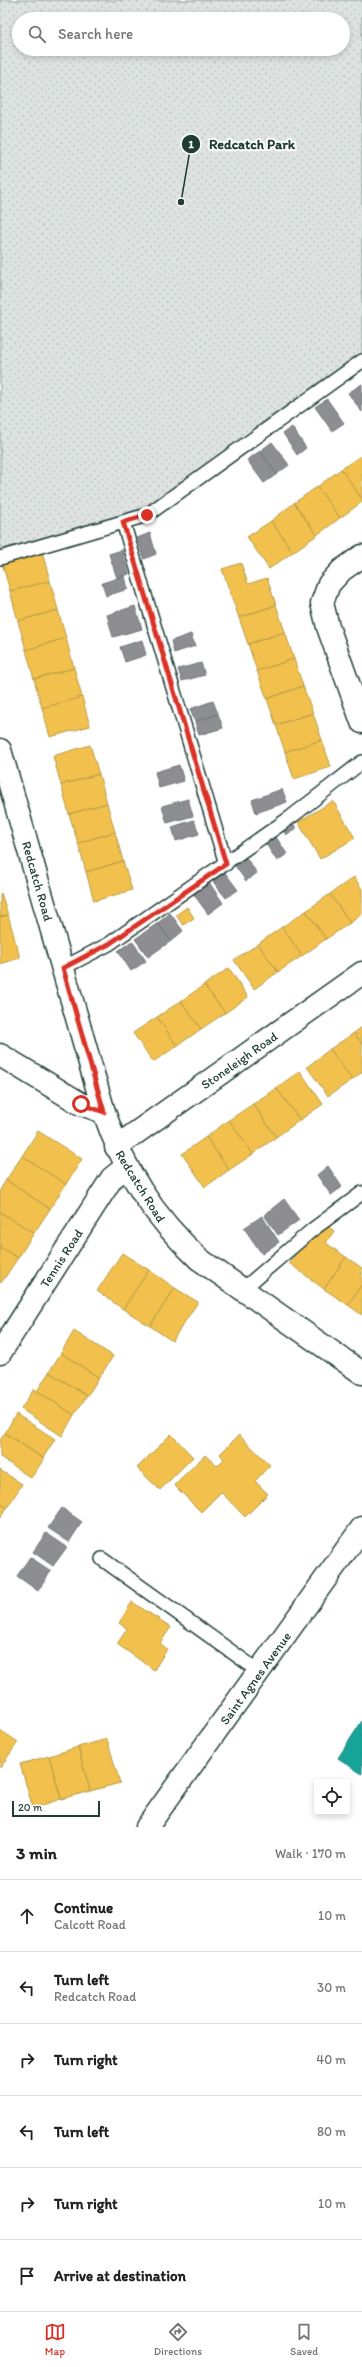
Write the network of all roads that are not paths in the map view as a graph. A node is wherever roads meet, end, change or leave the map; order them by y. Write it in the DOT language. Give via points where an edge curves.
graph roads {
  1 [pos="362,361"];
  2 [pos="123,522"];
  3 [pos="362,556"];
  4 [pos="0,558"];
  5 [pos="362,722"];
  6 [pos="0,750"];
  7 [pos="362,762"];
  8 [pos="226,864"];
  9 [pos="63,968"];
  10 [pos="362,973"];
  11 [pos="0,1055"];
  12 [pos="104,1112"];
  13 [pos="116,1147"];
  14 [pos="126,1167"];
  15 [pos="362,1193"];
  16 [pos="242,1290"];
  17 [pos="0,1353"];
  18 [pos="362,1373"];
  19 [pos="362,1528"];
  20 [pos="102,1559"];
  21 [pos="260,1672"];
  22 [pos="147,1827"];
  1 -- 2 [label="lane" via="147,515"];
  2 -- 4 [label="lane"];
  2 -- 8 [label="lane"];
  3 -- 5 [label="street" via="342,570 329,584 322,603"];
  6 -- 9 [label="street, Redcatch Road"];
  7 -- 8 [label="lane"];
  8 -- 9 [label="lane" via="109,944"];
  9 -- 12 [label="street, Redcatch Road"];
  10 -- 13 [label="street, Stoneleigh Road"];
  11 -- 12 [label="street" via="81,1104"];
  12 -- 13 [label="street, Redcatch Road"];
  13 -- 14 [label="street, Redcatch Road"];
  14 -- 16 [label="street, Redcatch Road" via="175,1237 199,1259"];
  14 -- 17 [label="street, Tennis Road" via="112,1178"];
  15 -- 16 [label="lane" via="312,1230"];
  16 -- 18 [label="street, Redcatch Road"];
  19 -- 21 [label="street, Saint Agnes Avenue"];
  20 -- 21 [label="lane"];
  21 -- 22 [label="street, Saint Agnes Avenue"];
}
